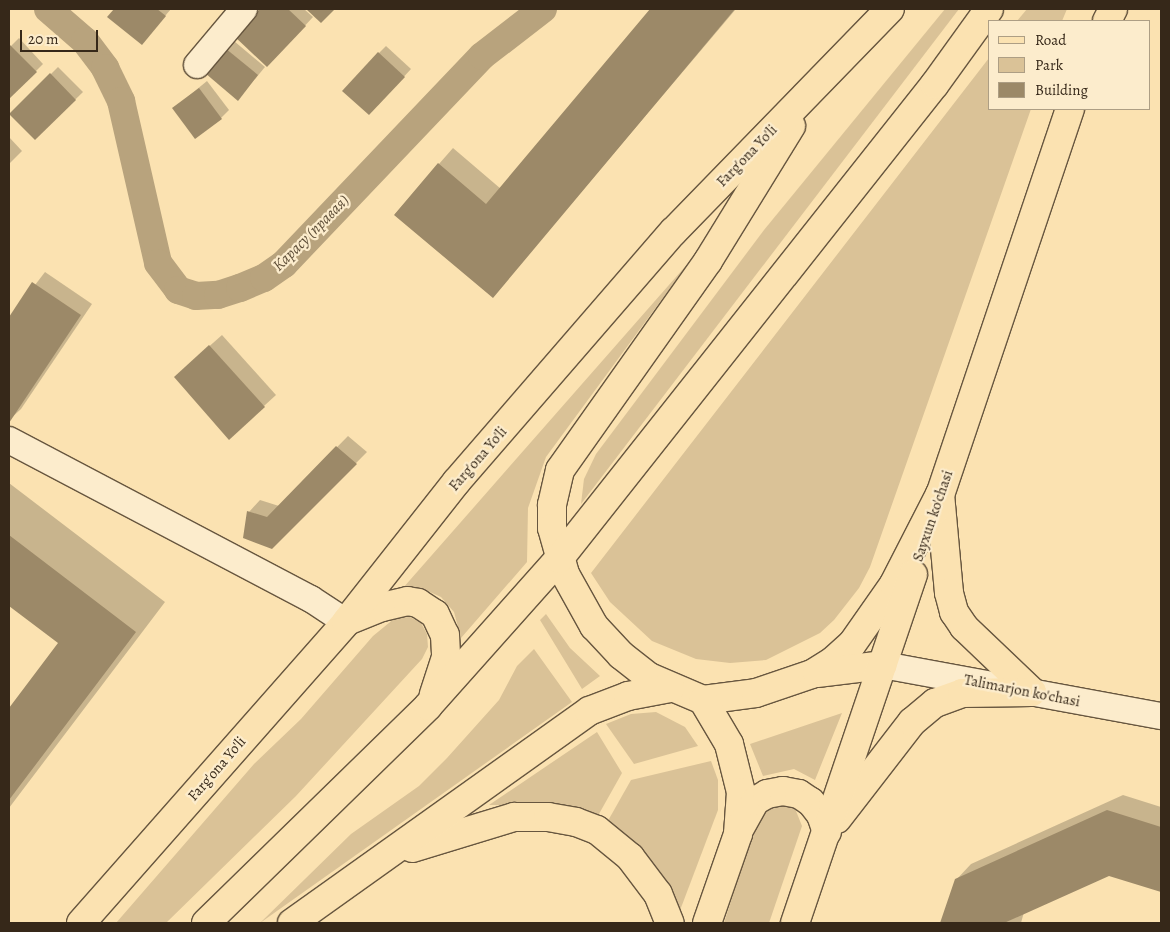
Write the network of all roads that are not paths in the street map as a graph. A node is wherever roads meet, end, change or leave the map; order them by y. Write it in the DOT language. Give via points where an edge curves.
graph roads {
  1 [pos="244,9"];
  2 [pos="867,9"];
  3 [pos="890,9"];
  4 [pos="989,9"];
  5 [pos="197,65"];
  6 [pos="819,82"];
  7 [pos="1070,110"];
  8 [pos="9,440"];
  9 [pos="940,494"];
  10 [pos="559,560"];
  11 [pos="346,622"];
  12 [pos="883,665"];
  13 [pos="812,674"];
  14 [pos="670,688"];
  15 [pos="1032,692"];
  16 [pos="703,700"];
  17 [pos="428,706"];
  18 [pos="1161,716"];
  19 [pos="826,832"];
  20 [pos="738,834"];
  21 [pos="389,856"];
  22 [pos="81,923"];
  23 [pos="206,923"];
  24 [pos="292,923"];
  25 [pos="670,923"];
  26 [pos="707,923"];
  27 [pos="795,923"];
  1 -- 5 [label="street"];
  2 -- 6 [label="main road"];
  3 -- 6 [label="main road, Farg'ona Yo'li"];
  4 -- 10 [label="main road" via="935,84"];
  6 -- 10 [label="main road" via="708,261 560,470 552,517"];
  6 -- 11 [label="main road, Farg'ona Yo'li" via="673,232 457,481"];
  7 -- 9 [label="main road, Sayxun ko'chasi"];
  8 -- 11 [label="street" via="311,599"];
  9 -- 12 [label="main road, Sayxun ko'chasi"];
  9 -- 13 [label="main road" via="894,584 868,624 833,661"];
  9 -- 15 [label="main road" via="948,593 954,612 964,627"];
  10 -- 14 [label="main road" via="579,602 598,631 635,667"];
  10 -- 17 [label="main road"];
  11 -- 17 [label="main road" via="382,607 408,602 418,603 435,614 445,635 446,657"];
  11 -- 22 [label="main road, Farg'ona Yo'li"];
  12 -- 13 [label="main road"];
  12 -- 15 [label="street, Talimarjon ko'chasi"];
  12 -- 19 [label="main road, Sayxun ko'chasi"];
  13 -- 16 [label="main road" via="756,693"];
  14 -- 16 [label="main road"];
  14 -- 21 [label="main road" via="628,696 590,710"];
  15 -- 18 [label="street, Talimarjon ko'chasi"];
  15 -- 19 [label="main road" via="962,694 935,703 912,722"];
  16 -- 20 [label="main road" via="724,734 738,772 741,792"];
  17 -- 23 [label="main road"];
  19 -- 20 [label="main road" via="821,815 811,802 800,794 783,791 767,794 755,801"];
  19 -- 27 [label="main road, Sayxun ko'chasi"];
  20 -- 26 [label="main road"];
  21 -- 24 [label="main road"];
  21 -- 25 [label="main road" via="514,817 548,817 576,822 597,830 630,857 658,894"];
}
